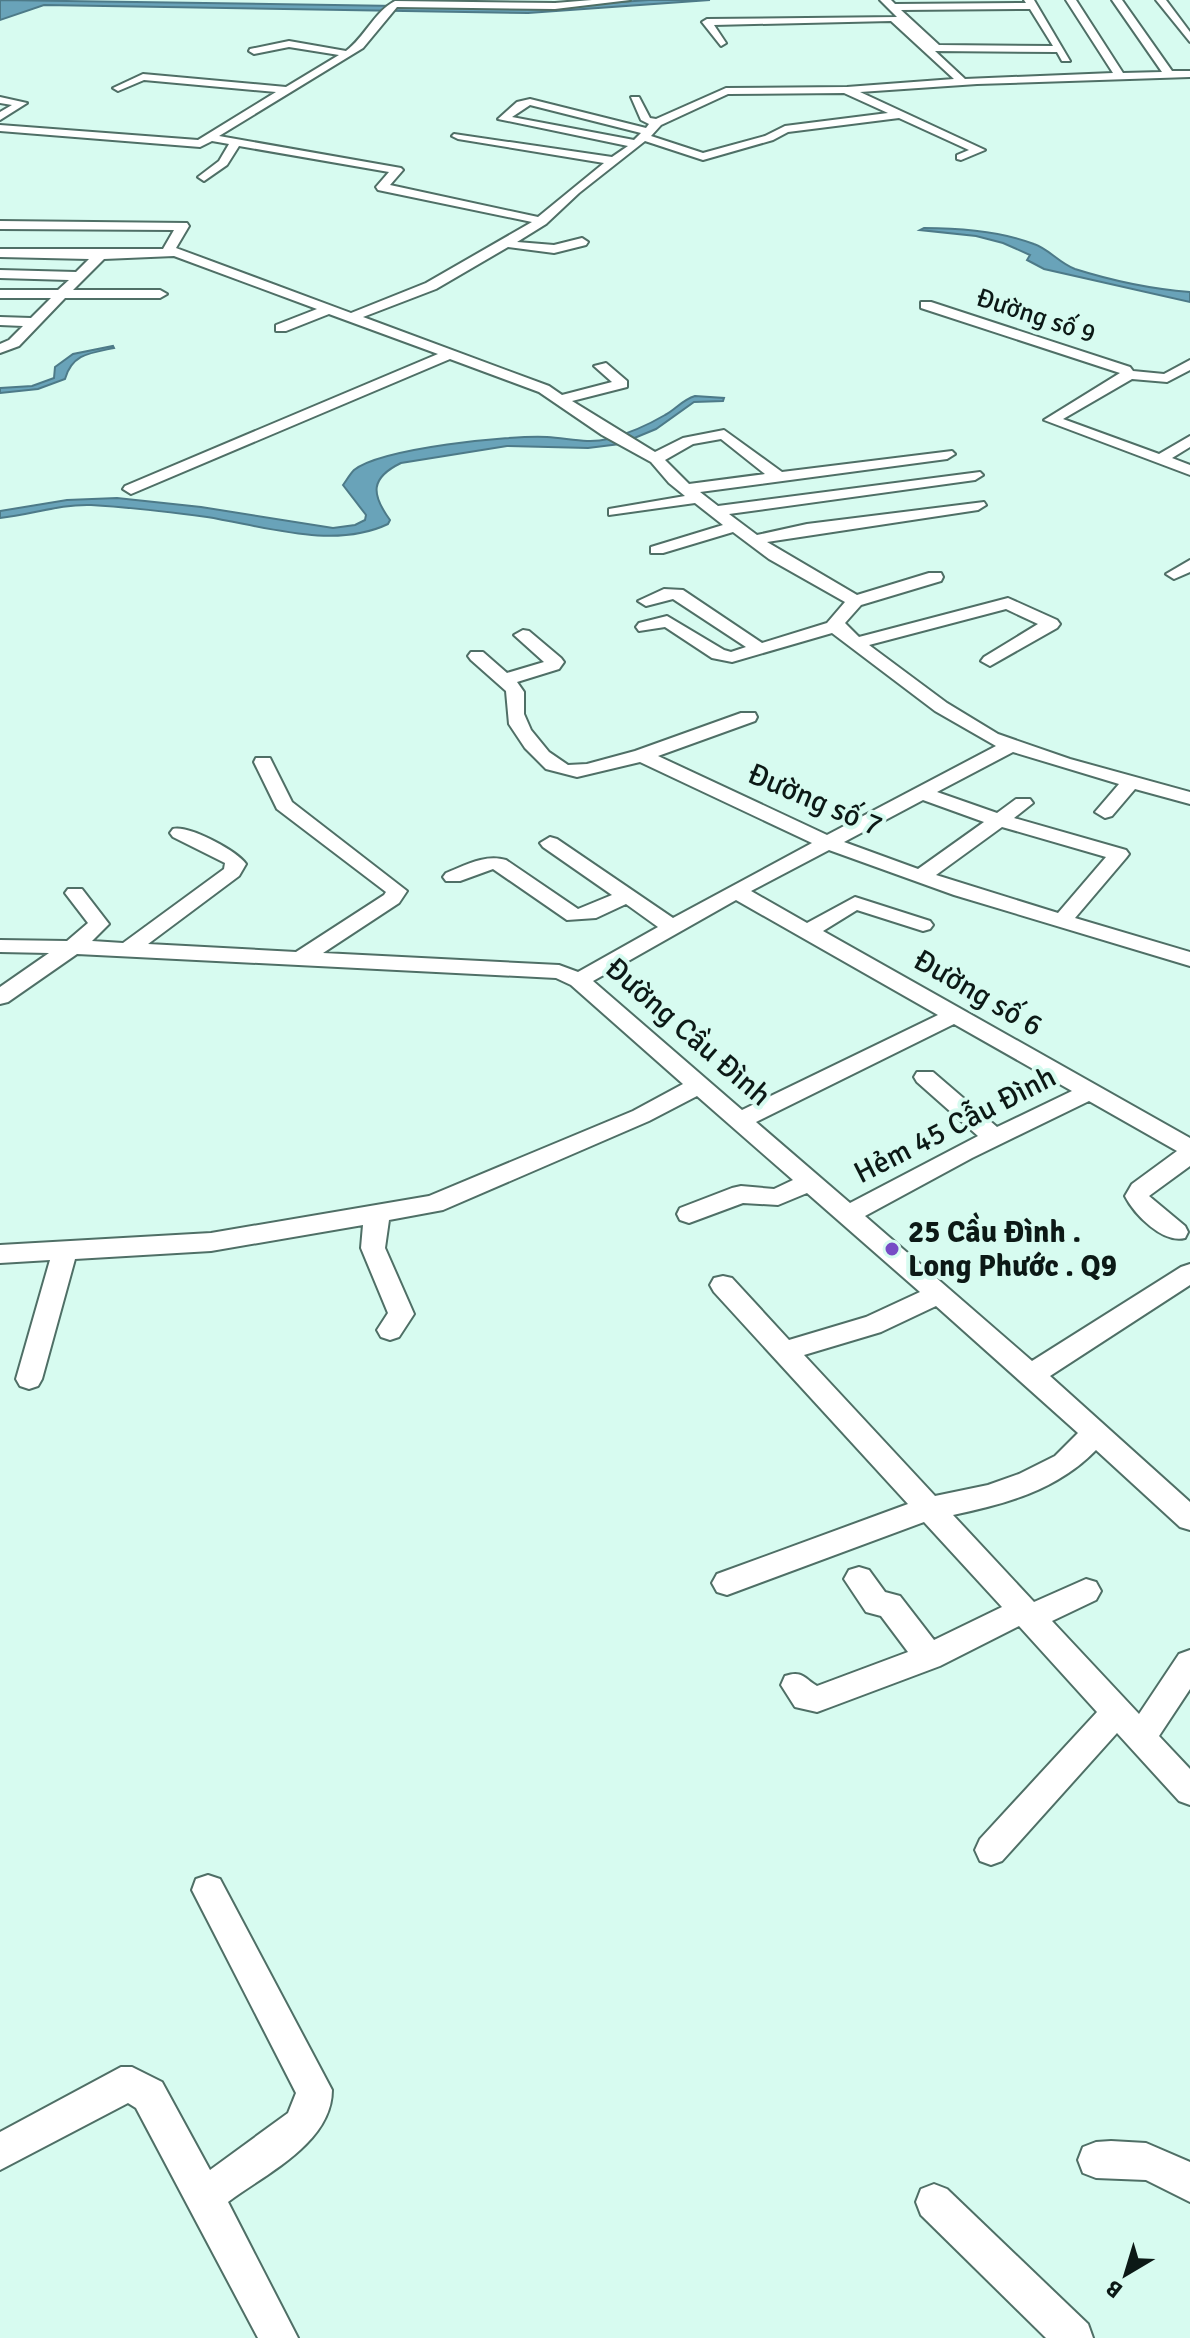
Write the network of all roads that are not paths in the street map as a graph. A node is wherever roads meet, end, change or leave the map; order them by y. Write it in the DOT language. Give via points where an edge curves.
graph roads {
  1 [pos="625,0"];
  2 [pos="1071,0"];
  3 [pos="1117,0"];
  4 [pos="1161,0"];
  5 [pos="608,1"];
  6 [pos="889,3"];
  7 [pos="1031,3"];
  8 [pos="812,10"];
  9 [pos="821,20"];
  10 [pos="908,20"];
  11 [pos="923,20"];
  12 [pos="1027,20"];
  13 [pos="1042,20"];
  14 [pos="1036,34"];
  15 [pos="1050,34"];
  16 [pos="922,35"];
  17 [pos="936,35"];
  18 [pos="1190,39"];
  19 [pos="721,43"];
  20 [pos="1059,49"];
  21 [pos="254,51"];
  22 [pos="347,54"];
  23 [pos="1190,74"];
  24 [pos="1169,75"];
  25 [pos="1120,76"];
  26 [pos="1079,78"];
  27 [pos="963,82"];
  28 [pos="118,88"];
  29 [pos="286,90"];
  30 [pos="846,90"];
  31 [pos="635,99"];
  32 [pos="0,100"];
  33 [pos="901,115"];
  34 [pos="0,117"];
  35 [pos="0,128"];
  36 [pos="647,134"];
  37 [pos="458,136"];
  38 [pos="204,140"];
  39 [pos="234,145"];
  40 [pos="961,157"];
  41 [pos="614,161"];
  42 [pos="204,177"];
  43 [pos="13,211"];
  44 [pos="542,221"];
  45 [pos="0,225"];
  46 [pos="42,225"];
  47 [pos="582,242"];
  48 [pos="506,243"];
  49 [pos="178,252"];
  50 [pos="0,253"];
  51 [pos="100,255"];
  52 [pos="0,274"];
  53 [pos="78,276"];
  54 [pos="0,294"];
  55 [pos="59,294"];
  56 [pos="160,294"];
  57 [pos="926,305"];
  58 [pos="327,310"];
  59 [pos="349,318"];
  60 [pos="0,321"];
  61 [pos="33,322"];
  62 [pos="281,328"];
  63 [pos="0,349"];
  64 [pos="448,355"];
  65 [pos="1190,364"];
  66 [pos="601,366"];
  67 [pos="1129,375"];
  68 [pos="563,399"];
  69 [pos="1190,440"];
  70 [pos="947,454"];
  71 [pos="651,456"];
  72 [pos="1159,460"];
  73 [pos="1190,470"];
  74 [pos="975,475"];
  75 [pos="778,476"];
  76 [pos="131,489"];
  77 [pos="692,493"];
  78 [pos="978,505"];
  79 [pos="716,511"];
  80 [pos="615,512"];
  81 [pos="736,526"];
  82 [pos="754,540"];
  83 [pos="657,550"];
  84 [pos="1190,565"];
  85 [pos="1174,574"];
  86 [pos="935,577"];
  87 [pos="646,601"];
  88 [pos="855,601"];
  89 [pos="836,626"];
  90 [pos="645,627"];
  91 [pos="523,635"];
  92 [pos="855,643"];
  93 [pos="760,649"];
  94 [pos="477,656"];
  95 [pos="990,661"];
  96 [pos="504,680"];
  97 [pos="748,717"];
  98 [pos="1012,745"];
  99 [pos="642,755"];
  100 [pos="263,762"];
  101 [pos="1131,782"];
  102 [pos="921,793"];
  103 [pos="1190,798"];
  104 [pos="1023,803"];
  105 [pos="1105,812"];
  106 [pos="998,820"];
  107 [pos="180,833"];
  108 [pos="828,842"];
  109 [pos="550,843"];
  110 [pos="922,876"];
  111 [pos="453,877"];
  112 [pos="736,891"];
  113 [pos="75,893"];
  114 [pos="627,896"];
  115 [pos="1063,920"];
  116 [pos="923,925"];
  117 [pos="672,927"];
  118 [pos="808,931"];
  119 [pos="0,946"];
  120 [pos="73,947"];
  121 [pos="128,949"];
  122 [pos="1190,959"];
  123 [pos="298,960"];
  124 [pos="579,980"];
  125 [pos="0,997"];
  126 [pos="957,1014"];
  127 [pos="925,1077"];
  128 [pos="701,1084"];
  129 [pos="1089,1092"];
  130 [pos="742,1119"];
  131 [pos="994,1137"];
  132 [pos="1190,1151"];
  133 [pos="811,1181"];
  134 [pos="689,1214"];
  135 [pos="849,1214"];
  136 [pos="377,1215"];
  137 [pos="1176,1232"];
  138 [pos="65,1250"];
  139 [pos="0,1254"];
  140 [pos="1190,1273"];
  141 [pos="723,1285"];
  142 [pos="939,1294"];
  143 [pos="390,1330"];
  144 [pos="785,1352"];
  145 [pos="1031,1375"];
  146 [pos="29,1379"];
  147 [pos="1095,1433"];
  148 [pos="929,1508"];
  149 [pos="1190,1519"];
  150 [pos="859,1579"];
  151 [pos="727,1583"];
  152 [pos="1086,1591"];
  153 [pos="1026,1614"];
  154 [pos="929,1657"];
  155 [pos="1190,1663"];
  156 [pos="796,1685"];
  157 [pos="1117,1712"];
  158 [pos="1141,1738"];
  159 [pos="1190,1791"];
  160 [pos="991,1850"];
  161 [pos="208,1890"];
  162 [pos="0,2152"];
  163 [pos="1096,2160"];
  164 [pos="1190,2184"];
  165 [pos="205,2196"];
  166 [pos="934,2202"];
  167 [pos="279,2338"];
  168 [pos="1074,2338"];
  1 -- 5 [label="street"];
  2 -- 25 [label="street"];
  3 -- 24 [label="street"];
  4 -- 18 [label="street"];
  5 -- 22 [label="street" via="389,10 368,38"];
  6 -- 7 [label="street"];
  6 -- 10 [label="street"];
  7 -- 13 [label="street"];
  8 -- 9 [label="street"];
  9 -- 19 [label="street" via="707,22"];
  9 -- 27 [label="street" via="894,19"];
  10 -- 11 [label="street"];
  10 -- 16 [label="street"];
  12 -- 13 [label="street"];
  13 -- 15 [label="street"];
  14 -- 15 [label="street"];
  15 -- 20 [label="street"];
  16 -- 17 [label="street"];
  16 -- 20 [label="street" via="942,50"];
  20 -- 26 [label="street"];
  21 -- 22 [label="street" via="289,44"];
  22 -- 29 [label="street"];
  23 -- 24 [label="street"];
  24 -- 25 [label="street"];
  25 -- 26 [label="street"];
  26 -- 27 [label="street"];
  27 -- 30 [label="street"];
  28 -- 29 [label="street" via="143,77"];
  29 -- 38 [label="street"];
  30 -- 33 [label="street"];
  30 -- 36 [label="street" via="726,91"];
  31 -- 36 [label="street"];
  32 -- 34 [label="street" via="22,103"];
  33 -- 36 [label="street" via="785,129 703,157"];
  33 -- 40 [label="street" via="979,150"];
  35 -- 38 [label="street"];
  36 -- 36 [label="street" via="503,119 530,102"];
  36 -- 41 [label="street"];
  37 -- 41 [label="street"];
  38 -- 39 [label="street"];
  39 -- 42 [label="street" via="223,163"];
  39 -- 44 [label="street" via="397,170 382,187"];
  41 -- 44 [label="street"];
  43 -- 46 [label="street" via="48,214"];
  44 -- 48 [label="street"];
  45 -- 46 [label="street"];
  46 -- 49 [label="street" via="183,226 169,246"];
  47 -- 48 [label="street" via="558,250"];
  48 -- 59 [label="street" via="431,286"];
  49 -- 51 [label="street"];
  49 -- 58 [label="street"];
  50 -- 51 [label="street"];
  51 -- 53 [label="street"];
  52 -- 53 [label="street"];
  53 -- 55 [label="street"];
  54 -- 55 [label="street"];
  55 -- 56 [label="street"];
  55 -- 61 [label="street"];
  57 -- 67 [label="street, Đường số 9"];
  58 -- 59 [label="street"];
  58 -- 62 [label="street"];
  59 -- 64 [label="street"];
  60 -- 61 [label="street"];
  61 -- 63 [label="street" via="14,343"];
  64 -- 68 [label="street"];
  64 -- 76 [label="street"];
  65 -- 67 [label="street, Đường số 9" via="1167,378"];
  66 -- 68 [label="street" via="622,384"];
  67 -- 72 [label="street, Đường số 9" via="1052,417 1052,423"];
  68 -- 71 [label="street"];
  69 -- 72 [label="street"];
  70 -- 75 [label="street"];
  71 -- 75 [label="street" via="724,434"];
  71 -- 77 [label="street"];
  72 -- 73 [label="street, Đường số 9"];
  74 -- 79 [label="street"];
  75 -- 77 [label="street"];
  77 -- 79 [label="street"];
  77 -- 80 [label="street"];
  78 -- 82 [label="street"];
  79 -- 81 [label="street"];
  81 -- 82 [label="street"];
  81 -- 83 [label="street"];
  82 -- 88 [label="street"];
  84 -- 85 [label="street"];
  86 -- 88 [label="street"];
  87 -- 93 [label="street" via="677,594"];
  88 -- 89 [label="street"];
  89 -- 92 [label="street"];
  89 -- 93 [label="street"];
  90 -- 93 [label="street" via="672,623 723,657"];
  91 -- 96 [label="street" via="555,662"];
  92 -- 95 [label="street" via="1008,603 1051,624"];
  92 -- 98 [label="street" via="966,724"];
  94 -- 96 [label="street"];
  96 -- 99 [label="street" via="517,693 515,717 551,764 574,771"];
  97 -- 99 [label="street"];
  98 -- 101 [label="street"];
  98 -- 102 [label="street"];
  99 -- 108 [label="street, Đường số 7"];
  100 -- 123 [label="street" via="284,805 397,891"];
  101 -- 103 [label="street"];
  101 -- 105 [label="street"];
  102 -- 106 [label="street"];
  102 -- 108 [label="street"];
  104 -- 106 [label="street"];
  106 -- 110 [label="street"];
  106 -- 115 [label="street" via="1119,854"];
  107 -- 121 [label="street" via="236,864"];
  108 -- 110 [label="street, Đường số 7"];
  108 -- 112 [label="street"];
  109 -- 114 [label="street"];
  110 -- 115 [label="street, Đường số 7"];
  111 -- 114 [label="street" via="499,864 574,916"];
  112 -- 117 [label="street"];
  112 -- 118 [label="street, Đường số 6"];
  113 -- 120 [label="street" via="99,924"];
  114 -- 117 [label="street"];
  115 -- 122 [label="street, Đường số 7"];
  116 -- 118 [label="street" via="855,903"];
  117 -- 124 [label="street"];
  118 -- 126 [label="street, Đường số 6"];
  119 -- 120 [label="street, Đường Cầu Đình"];
  120 -- 121 [label="street, Đường Cầu Đình"];
  120 -- 125 [label="street"];
  121 -- 123 [label="street, Đường Cầu Đình"];
  123 -- 124 [label="street, Đường Cầu Đình" via="559,972"];
  124 -- 128 [label="street, Đường Cầu Đình"];
  126 -- 129 [label="street, Đường số 6"];
  126 -- 130 [label="street"];
  127 -- 131 [label="street"];
  128 -- 130 [label="street, Đường Cầu Đình"];
  128 -- 136 [label="street" via="641,1116 434,1204"];
  129 -- 131 [label="street, Hẻm 45 Cẫu Đình"];
  129 -- 132 [label="street, Đường số 6"];
  130 -- 133 [label="street, Đường Cầu Đình"];
  131 -- 135 [label="street, Hẻm 45 Cẫu Đình"];
  132 -- 137 [label="street" via="1137,1196"];
  133 -- 134 [label="street" via="778,1197 741,1194"];
  133 -- 135 [label="street, Đường Cầu Đình"];
  135 -- 142 [label="street, Đường Cầu Đình"];
  136 -- 138 [label="street" via="211,1242"];
  136 -- 143 [label="street" via="373,1248 401,1314"];
  138 -- 139 [label="street"];
  138 -- 146 [label="street"];
  140 -- 145 [label="street"];
  141 -- 144 [label="street"];
  142 -- 144 [label="street" via="872,1325"];
  142 -- 145 [label="street, Đường Cầu Đình"];
  144 -- 148 [label="street"];
  145 -- 147 [label="street, Đường Cầu Đình"];
  147 -- 148 [label="street" via="1065,1464 1029,1482"];
  147 -- 149 [label="street, Đường Cầu Đình"];
  148 -- 151 [label="street"];
  148 -- 153 [label="street"];
  150 -- 154 [label="street" via="876,1603 890,1605"];
  152 -- 153 [label="street"];
  153 -- 154 [label="street"];
  153 -- 157 [label="street"];
  154 -- 156 [label="street" via="817,1699 806,1698"];
  155 -- 158 [label="street"];
  157 -- 158 [label="street"];
  157 -- 160 [label="street"];
  158 -- 159 [label="street"];
  161 -- 165 [label="street" via="314,2090 314,2102 301,2126"];
  162 -- 165 [label="street" via="106,2092 132,2085 149,2095"];
  163 -- 164 [label="street" via="1138,2158"];
  165 -- 167 [label="street"];
  166 -- 168 [label="street"];
}
